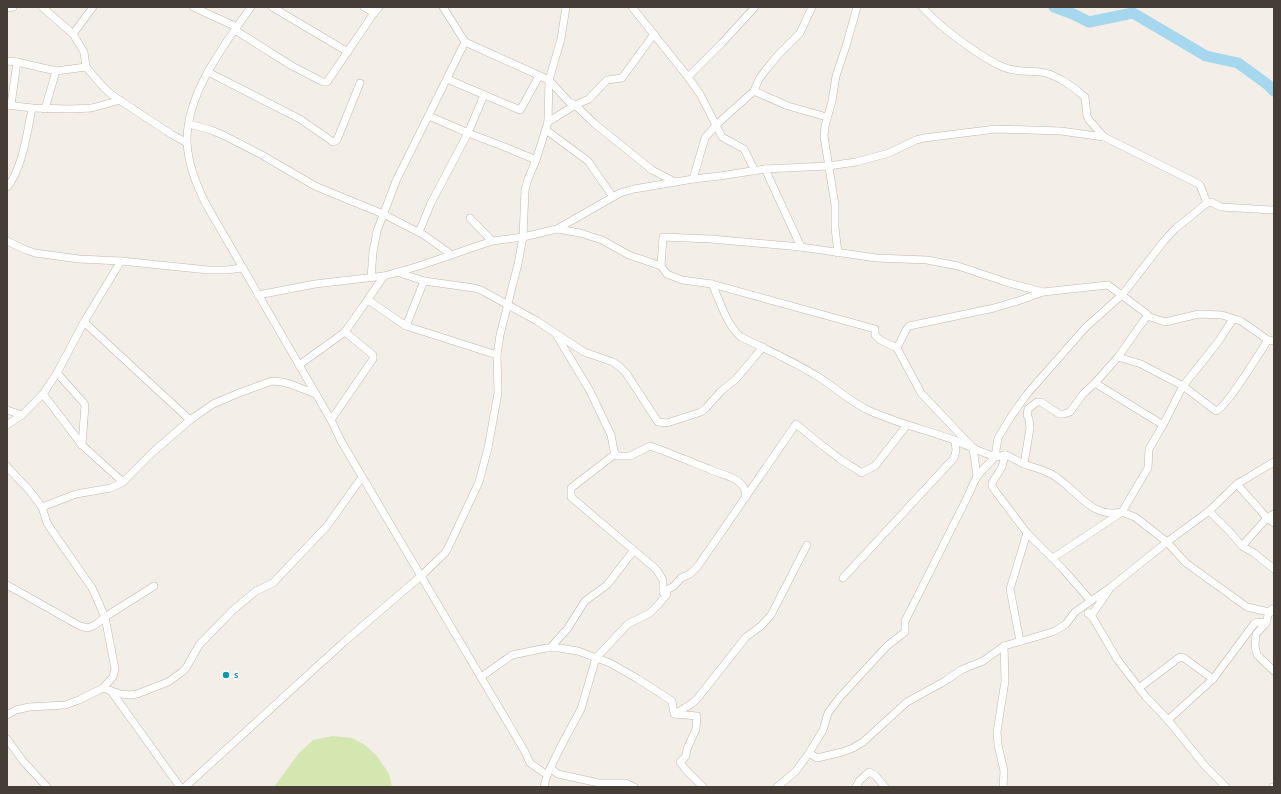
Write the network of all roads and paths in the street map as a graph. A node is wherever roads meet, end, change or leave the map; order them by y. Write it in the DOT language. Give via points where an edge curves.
graph roads {
  1 [pos="13,7"];
  2 [pos="42,7"];
  3 [pos="93,7"];
  4 [pos="193,7"];
  5 [pos="251,7"];
  6 [pos="272,7"];
  7 [pos="364,7"];
  8 [pos="379,7"];
  9 [pos="443,7"];
  10 [pos="566,7"];
  11 [pos="632,7"];
  12 [pos="755,7"];
  13 [pos="812,7"];
  14 [pos="857,7"];
  15 [pos="922,7"];
  16 [pos="7,8"];
  17 [pos="374,13"];
  18 [pos="236,28"];
  19 [pos="73,34"];
  20 [pos="654,34"];
  21 [pos="465,42"];
  22 [pos="348,52"];
  23 [pos="7,61"];
  24 [pos="17,62"];
  25 [pos="86,67"];
  26 [pos="56,71"];
  27 [pos="208,72"];
  28 [pos="539,76"];
  29 [pos="688,77"];
  30 [pos="447,79"];
  31 [pos="549,80"];
  32 [pos="360,83"];
  33 [pos="754,91"];
  34 [pos="484,95"];
  35 [pos="120,100"];
  36 [pos="9,105"];
  37 [pos="575,105"];
  38 [pos="32,108"];
  39 [pos="45,109"];
  40 [pos="429,116"];
  41 [pos="827,117"];
  42 [pos="548,122"];
  43 [pos="189,124"];
  44 [pos="716,125"];
  45 [pos="546,130"];
  46 [pos="468,134"];
  47 [pos="1104,137"];
  48 [pos="187,143"];
  49 [pos="536,160"];
  50 [pos="828,166"];
  51 [pos="765,170"];
  52 [pos="755,171"];
  53 [pos="693,178"];
  54 [pos="675,182"];
  55 [pos="7,186"];
  56 [pos="613,197"];
  57 [pos="1207,203"];
  58 [pos="1274,210"];
  59 [pos="383,214"];
  60 [pos="470,218"];
  61 [pos="557,229"];
  62 [pos="419,232"];
  63 [pos="523,237"];
  64 [pos="7,241"];
  65 [pos="492,241"];
  66 [pos="801,247"];
  67 [pos="838,253"];
  68 [pos="452,255"];
  69 [pos="121,261"];
  70 [pos="661,266"];
  71 [pos="242,268"];
  72 [pos="396,272"];
  73 [pos="384,276"];
  74 [pos="371,278"];
  75 [pos="424,281"];
  76 [pos="712,284"];
  77 [pos="1043,292"];
  78 [pos="258,296"];
  79 [pos="1122,296"];
  80 [pos="368,300"];
  81 [pos="507,304"];
  82 [pos="1147,316"];
  83 [pos="1233,319"];
  84 [pos="84,322"];
  85 [pos="406,326"];
  86 [pos="345,332"];
  87 [pos="556,335"];
  88 [pos="1271,340"];
  89 [pos="763,348"];
  90 [pos="897,348"];
  91 [pos="497,355"];
  92 [pos="1118,357"];
  93 [pos="299,365"];
  94 [pos="57,373"];
  95 [pos="1095,383"];
  96 [pos="1183,386"];
  97 [pos="43,394"];
  98 [pos="316,394"];
  99 [pos="7,410"];
  100 [pos="22,415"];
  101 [pos="190,420"];
  102 [pos="331,420"];
  103 [pos="7,425"];
  104 [pos="907,425"];
  105 [pos="1163,425"];
  106 [pos="955,440"];
  107 [pos="82,445"];
  108 [pos="973,448"];
  109 [pos="615,454"];
  110 [pos="1005,455"];
  111 [pos="995,457"];
  112 [pos="1274,462"];
  113 [pos="1024,464"];
  114 [pos="8,471"];
  115 [pos="977,476"];
  116 [pos="362,477"];
  117 [pos="123,482"];
  118 [pos="1237,484"];
  119 [pos="746,497"];
  120 [pos="42,507"];
  121 [pos="1209,511"];
  122 [pos="1122,512"];
  123 [pos="1274,514"];
  124 [pos="1267,518"];
  125 [pos="1274,523"];
  126 [pos="1028,533"];
  127 [pos="1167,542"];
  128 [pos="807,545"];
  129 [pos="1242,546"];
  130 [pos="634,550"];
  131 [pos="1053,558"];
  132 [pos="1274,569"];
  133 [pos="421,576"];
  134 [pos="843,578"];
  135 [pos="7,586"];
  136 [pos="154,586"];
  137 [pos="1111,587"];
  138 [pos="663,592"];
  139 [pos="1090,600"];
  140 [pos="1272,610"];
  141 [pos="105,617"];
  142 [pos="1266,623"];
  143 [pos="1020,641"];
  144 [pos="1004,646"];
  145 [pos="551,647"];
  146 [pos="596,658"];
  147 [pos="1274,670"];
  148 [pos="481,677"];
  149 [pos="1213,679"];
  150 [pos="103,688"];
  151 [pos="1139,688"];
  152 [pos="111,692"];
  153 [pos="674,714"];
  154 [pos="7,715"];
  155 [pos="1168,720"];
  156 [pos="7,739"];
  157 [pos="809,753"];
  158 [pos="550,768"];
  159 [pos="547,775"];
  160 [pos="47,787"];
  161 [pos="180,787"];
  162 [pos="185,787"];
  163 [pos="544,787"];
  164 [pos="634,787"];
  165 [pos="703,787"];
  166 [pos="777,787"];
  167 [pos="856,787"];
  168 [pos="885,787"];
  169 [pos="1003,787"];
  170 [pos="1226,787"];
  1 -- 16 [label="street"];
  2 -- 19 [label="street"];
  3 -- 19 [label="street"];
  4 -- 18 [label="street"];
  5 -- 18 [label="street"];
  6 -- 22 [label="street"];
  7 -- 17 [label="street"];
  8 -- 17 [label="street"];
  9 -- 21 [label="street"];
  10 -- 31 [label="street" via="561,39"];
  11 -- 20 [label="street"];
  12 -- 29 [label="street"];
  13 -- 33 [label="street" via="800,33 765,71"];
  14 -- 41 [label="street" via="836,76"];
  15 -- 47 [label="street" via="956,37 995,63 1020,72 1046,73 1079,91 1085,97 1087,116"];
  17 -- 22 [label="street"];
  18 -- 22 [label="street" via="292,66 325,82"];
  18 -- 27 [label="street"];
  19 -- 25 [label="street" via="84,52"];
  20 -- 29 [label="street"];
  20 -- 37 [label="street" via="622,78 609,79 589,99"];
  21 -- 28 [label="street"];
  21 -- 30 [label="street"];
  23 -- 24 [label="street"];
  24 -- 26 [label="street"];
  24 -- 36 [label="street"];
  25 -- 26 [label="street"];
  25 -- 35 [label="street" via="104,88"];
  26 -- 39 [label="street"];
  27 -- 32 [label="street" via="300,119 333,142 337,140"];
  27 -- 43 [label="street" via="197,93"];
  28 -- 31 [label="street"];
  28 -- 34 [label="street" via="520,110"];
  29 -- 44 [label="street"];
  30 -- 34 [label="street"];
  30 -- 40 [label="street"];
  31 -- 37 [label="street"];
  31 -- 42 [label="street"];
  33 -- 41 [label="street" via="788,106"];
  33 -- 44 [label="street"];
  34 -- 46 [label="street"];
  35 -- 39 [label="street" via="92,108"];
  35 -- 48 [label="street"];
  36 -- 38 [label="street"];
  37 -- 42 [label="street"];
  37 -- 54 [label="street" via="652,170"];
  38 -- 39 [label="street"];
  38 -- 55 [label="street" via="24,147 12,181"];
  40 -- 46 [label="street"];
  40 -- 59 [label="street" via="396,181"];
  41 -- 50 [label="street" via="824,136"];
  42 -- 45 [label="street"];
  43 -- 48 [label="street"];
  43 -- 59 [label="street" via="225,136 315,186"];
  44 -- 52 [label="street" via="722,137 744,149"];
  44 -- 53 [label="street" via="705,138"];
  45 -- 49 [label="street"];
  45 -- 56 [label="street" via="588,161"];
  46 -- 49 [label="street"];
  46 -- 62 [label="street" via="431,203"];
  47 -- 50 [label="street" via="1061,131 996,129 924,138 889,153"];
  47 -- 57 [label="street" via="1197,183"];
  48 -- 71 [label="street" via="199,191"];
  49 -- 63 [label="street" via="525,190"];
  50 -- 51 [label="street"];
  50 -- 67 [label="street" via="835,205"];
  51 -- 52 [label="street"];
  51 -- 66 [label="street"];
  52 -- 53 [label="street"];
  53 -- 54 [label="street"];
  54 -- 56 [label="street" via="634,189"];
  56 -- 61 [label="street"];
  57 -- 58 [label="street" via="1211,202 1221,208"];
  57 -- 79 [label="street" via="1164,241"];
  59 -- 62 [label="street"];
  59 -- 74 [label="street" via="377,230"];
  60 -- 65 [label="street"];
  61 -- 63 [label="street"];
  61 -- 70 [label="street" via="602,240 629,255"];
  62 -- 68 [label="street"];
  63 -- 65 [label="street"];
  63 -- 81 [label="street"];
  64 -- 69 [label="street" via="35,253"];
  65 -- 68 [label="street"];
  66 -- 67 [label="street"];
  66 -- 70 [label="street" via="664,237"];
  67 -- 77 [label="street" via="876,258 927,260 958,266"];
  68 -- 72 [label="street"];
  69 -- 71 [label="street" via="208,270"];
  69 -- 84 [label="street"];
  70 -- 76 [label="street" via="667,274 682,280"];
  71 -- 78 [label="street"];
  72 -- 73 [label="street"];
  72 -- 75 [label="street"];
  73 -- 74 [label="street"];
  73 -- 80 [label="street"];
  74 -- 78 [label="street" via="315,284"];
  75 -- 81 [label="street" via="474,288"];
  75 -- 85 [label="street"];
  76 -- 89 [label="street" via="735,332"];
  76 -- 90 [label="street" via="874,329 880,340"];
  77 -- 79 [label="street" via="1108,285"];
  77 -- 90 [label="street" via="994,308 910,326"];
  78 -- 93 [label="street"];
  79 -- 82 [label="street"];
  79 -- 111 [label="street" via="1086,327 1027,394 998,438"];
  80 -- 85 [label="street"];
  80 -- 86 [label="street"];
  81 -- 87 [label="street"];
  81 -- 91 [label="street"];
  82 -- 83 [label="street" via="1165,322 1199,314 1222,315"];
  82 -- 92 [label="street"];
  83 -- 88 [label="street" via="1241,321"];
  83 -- 96 [label="street"];
  84 -- 94 [label="street"];
  84 -- 101 [label="street"];
  85 -- 91 [label="street"];
  86 -- 93 [label="street"];
  86 -- 102 [label="street" via="373,355 373,359"];
  87 -- 89 [label="street" via="584,352 607,359 619,366 658,422 666,423 701,412 736,379"];
  87 -- 109 [label="street" via="590,391 611,435"];
  88 -- 96 [label="street" via="1218,411"];
  89 -- 104 [label="street" via="820,378 859,406"];
  90 -- 108 [label="street" via="921,393"];
  91 -- 133 [label="street" via="498,393 488,448 478,482 445,553"];
  92 -- 95 [label="street"];
  92 -- 96 [label="street" via="1141,364"];
  93 -- 98 [label="street"];
  94 -- 97 [label="street"];
  94 -- 107 [label="street" via="85,405"];
  95 -- 105 [label="street"];
  95 -- 113 [label="street" via="1070,412 1059,414 1041,402 1028,409 1030,428"];
  96 -- 105 [label="street"];
  97 -- 100 [label="street"];
  97 -- 107 [label="street"];
  98 -- 101 [label="street" via="286,383 272,381 213,404"];
  98 -- 102 [label="street"];
  99 -- 100 [label="street"];
  100 -- 103 [label="street"];
  101 -- 117 [label="street"];
  102 -- 116 [label="street"];
  104 -- 106 [label="street"];
  104 -- 119 [label="street" via="875,466 861,473 796,424"];
  105 -- 122 [label="street" via="1149,449 1148,468"];
  106 -- 108 [label="street"];
  106 -- 134 [label="street" via="954,458"];
  107 -- 117 [label="street"];
  108 -- 111 [label="street"];
  108 -- 115 [label="street"];
  109 -- 119 [label="street" via="630,456 650,446 736,480 745,487"];
  109 -- 130 [label="street" via="573,486 570,494"];
  110 -- 111 [label="street"];
  110 -- 113 [label="street"];
  110 -- 126 [label="street" via="992,486"];
  111 -- 115 [label="street"];
  112 -- 118 [label="street"];
  113 -- 122 [label="street" via="1058,478 1092,507 1107,513"];
  114 -- 120 [label="street" via="29,490"];
  115 -- 157 [label="street" via="905,621 905,632 887,646 836,702"];
  116 -- 133 [label="street"];
  116 -- 152 [label="street" via="327,526 271,585 262,588 232,610 199,645 186,668 168,682 137,694"];
  117 -- 120 [label="street" via="111,488 76,494"];
  118 -- 121 [label="street"];
  118 -- 124 [label="street"];
  119 -- 138 [label="street" via="698,566"];
  120 -- 141 [label="street" via="47,523 92,588"];
  121 -- 127 [label="street"];
  121 -- 129 [label="street"];
  122 -- 127 [label="street" via="1135,516"];
  122 -- 131 [label="street"];
  123 -- 124 [label="street"];
  124 -- 125 [label="street"];
  124 -- 129 [label="street"];
  126 -- 131 [label="street"];
  126 -- 143 [label="street" via="1010,589"];
  127 -- 137 [label="street"];
  127 -- 140 [label="street" via="1186,563 1247,607"];
  128 -- 153 [label="street" via="771,615 746,637 697,699"];
  129 -- 132 [label="street"];
  130 -- 138 [label="street" via="658,572"];
  130 -- 145 [label="street" via="607,585 585,601 570,625"];
  131 -- 139 [label="street"];
  133 -- 148 [label="street"];
  133 -- 162 [label="street" via="344,642"];
  135 -- 141 [label="street" via="80,626 95,626"];
  136 -- 141 [label="street"];
  137 -- 139 [label="street"];
  137 -- 151 [label="street" via="1093,614 1088,613"];
  138 -- 146 [label="street" via="667,594 650,613 628,624"];
  139 -- 143 [label="street" via="1075,612 1066,624 1055,631"];
  140 -- 142 [label="street"];
  141 -- 150 [label="street" via="115,669 113,677"];
  142 -- 147 [label="street" via="1256,634 1256,650"];
  142 -- 149 [label="street" via="1254,624"];
  143 -- 144 [label="street"];
  144 -- 157 [label="street" via="983,661 961,670 907,702 853,748 817,758"];
  144 -- 169 [label="street" via="1005,681 997,732 1004,771"];
  145 -- 146 [label="street" via="578,651"];
  145 -- 148 [label="street" via="512,655"];
  146 -- 153 [label="street" via="653,688 672,702"];
  146 -- 158 [label="street" via="581,710"];
  148 -- 159 [label="street" via="530,763"];
  149 -- 151 [label="street" via="1180,657"];
  149 -- 155 [label="street"];
  150 -- 152 [label="street"];
  150 -- 154 [label="street" via="65,706 29,707"];
  151 -- 155 [label="street"];
  152 -- 161 [label="street"];
  153 -- 165 [label="street" via="697,716 696,729 686,756 680,762 684,770"];
  155 -- 170 [label="street" via="1205,766"];
  156 -- 160 [label="street"];
  157 -- 166 [label="street" via="796,771"];
  158 -- 159 [label="street"];
  158 -- 164 [label="street" via="558,774 599,783 625,783"];
  159 -- 163 [label="street"];
  167 -- 168 [label="street" via="870,772 875,774"];
}
